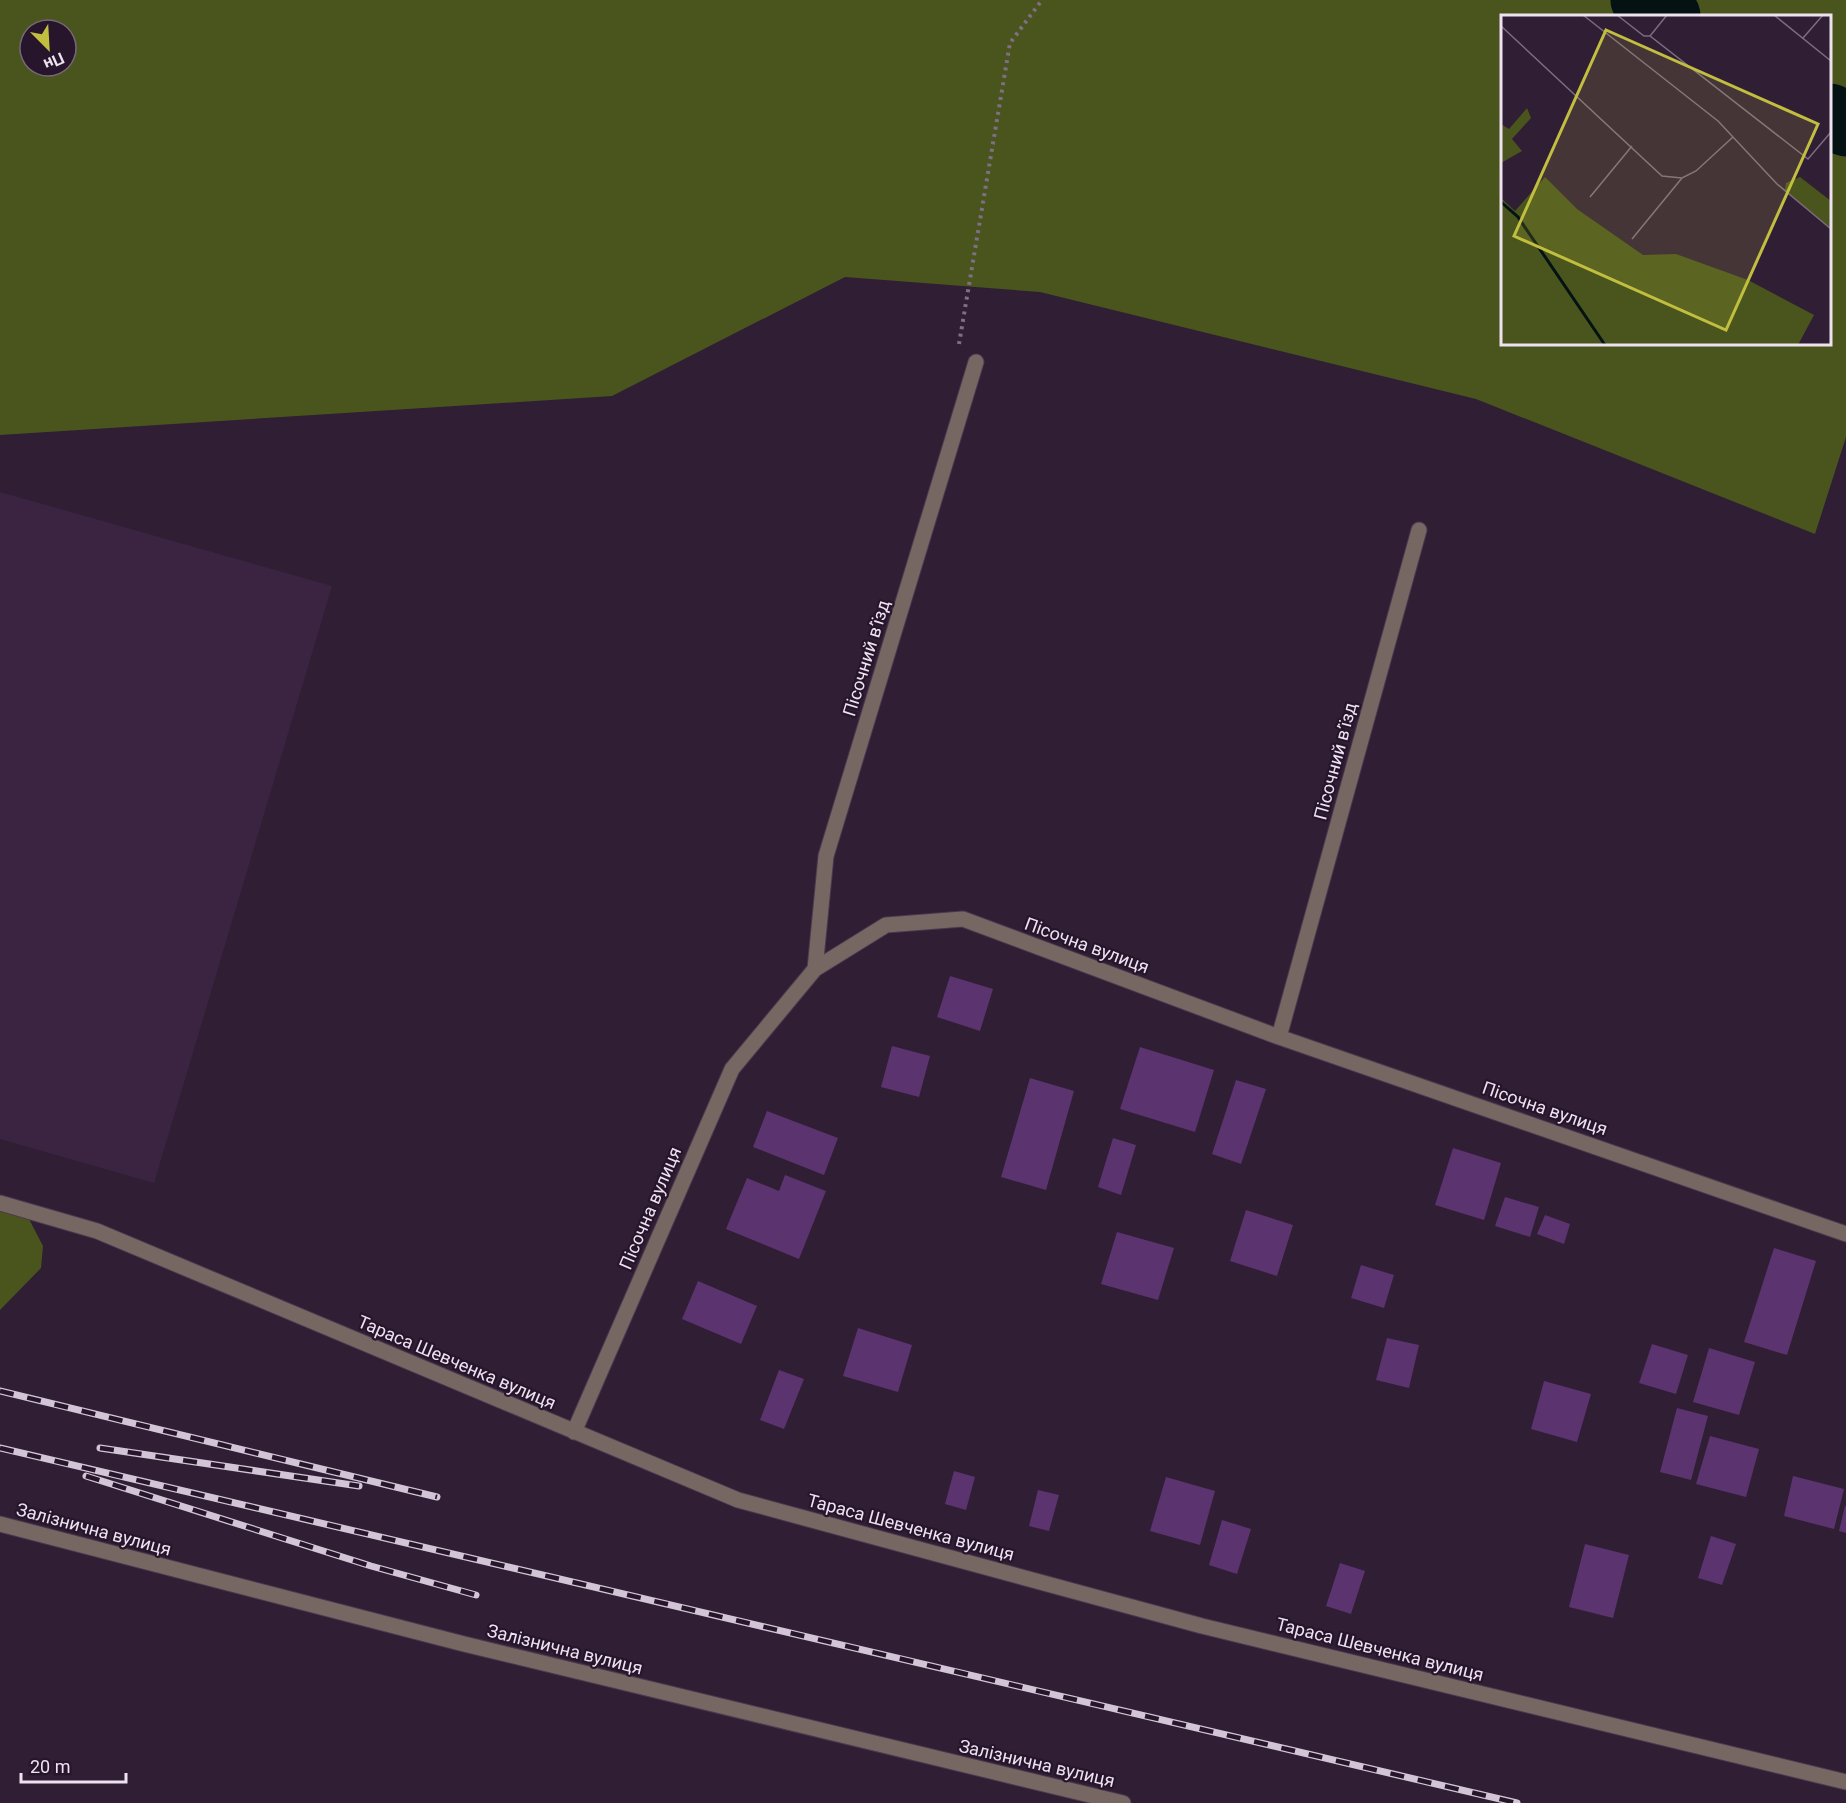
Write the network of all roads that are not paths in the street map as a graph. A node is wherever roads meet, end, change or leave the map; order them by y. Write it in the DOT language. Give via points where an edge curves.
graph roads {
  1 [pos="976,362"];
  2 [pos="1419,530"];
  3 [pos="815,969"];
  4 [pos="1279,1037"];
  5 [pos="0,1203"];
  6 [pos="1846,1233"];
  7 [pos="574,1432"];
  8 [pos="0,1524"];
  9 [pos="1846,1782"];
  10 [pos="1123,1803"];
  1 -- 3 [label="street, Пісочний в’їзд" via="826,856"];
  2 -- 4 [label="street, Пісочний в’їзд"];
  3 -- 4 [label="street, Пісочна вулиця" via="886,925 963,919"];
  3 -- 7 [label="street, Пісочна вулиця" via="732,1069"];
  4 -- 6 [label="street, Пісочна вулиця"];
  5 -- 7 [label="street, Тараса Шевченка вулиця" via="97,1231"];
  7 -- 9 [label="street, Тараса Шевченка вулиця" via="738,1500 1202,1626"];
  8 -- 10 [label="street, Залізнична вулиця" via="510,1656"];
}
